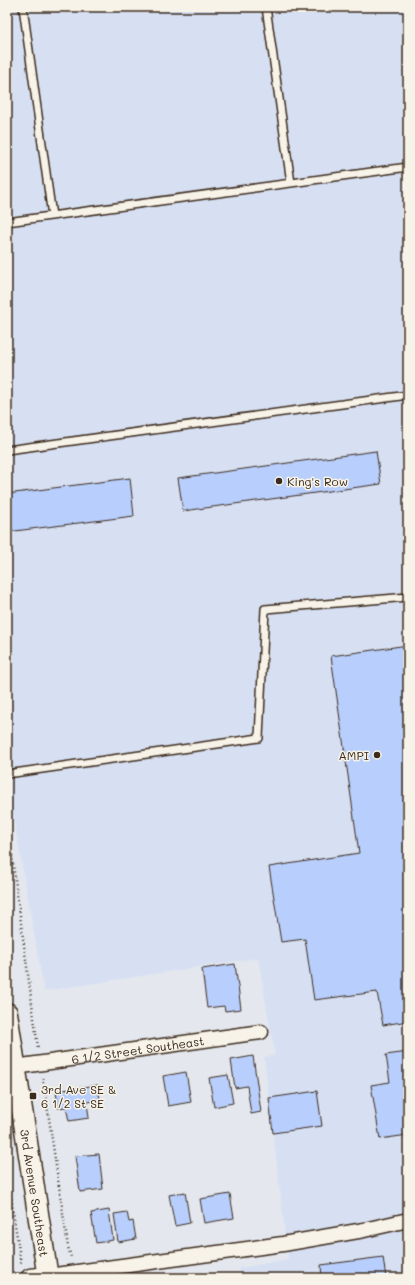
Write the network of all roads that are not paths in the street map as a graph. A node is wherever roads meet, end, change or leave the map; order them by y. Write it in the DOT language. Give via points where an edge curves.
graph roads {
  1 [pos="23,7"];
  2 [pos="266,7"];
  3 [pos="408,167"];
  4 [pos="292,183"];
  5 [pos="52,216"];
  6 [pos="7,222"];
  7 [pos="408,395"];
  8 [pos="7,450"];
  9 [pos="408,597"];
  10 [pos="7,774"];
  11 [pos="7,1013"];
  12 [pos="261,1032"];
  13 [pos="15,1067"];
  14 [pos="408,1220"];
  15 [pos="37,1274"];
  1 -- 5 [label="lane"];
  2 -- 4 [label="lane"];
  3 -- 4 [label="lane"];
  4 -- 5 [label="lane"];
  5 -- 6 [label="lane"];
  7 -- 8 [label="lane"];
  9 -- 10 [label="lane" via="265,610 259,738"];
  11 -- 13 [label="main road, 3rd Avenue Southeast"];
  12 -- 13 [label="street, 6 1/2 Street Southeast"];
  13 -- 15 [label="main road, 3rd Avenue Southeast"];
  14 -- 15 [label="street" via="283,1244"];
}
